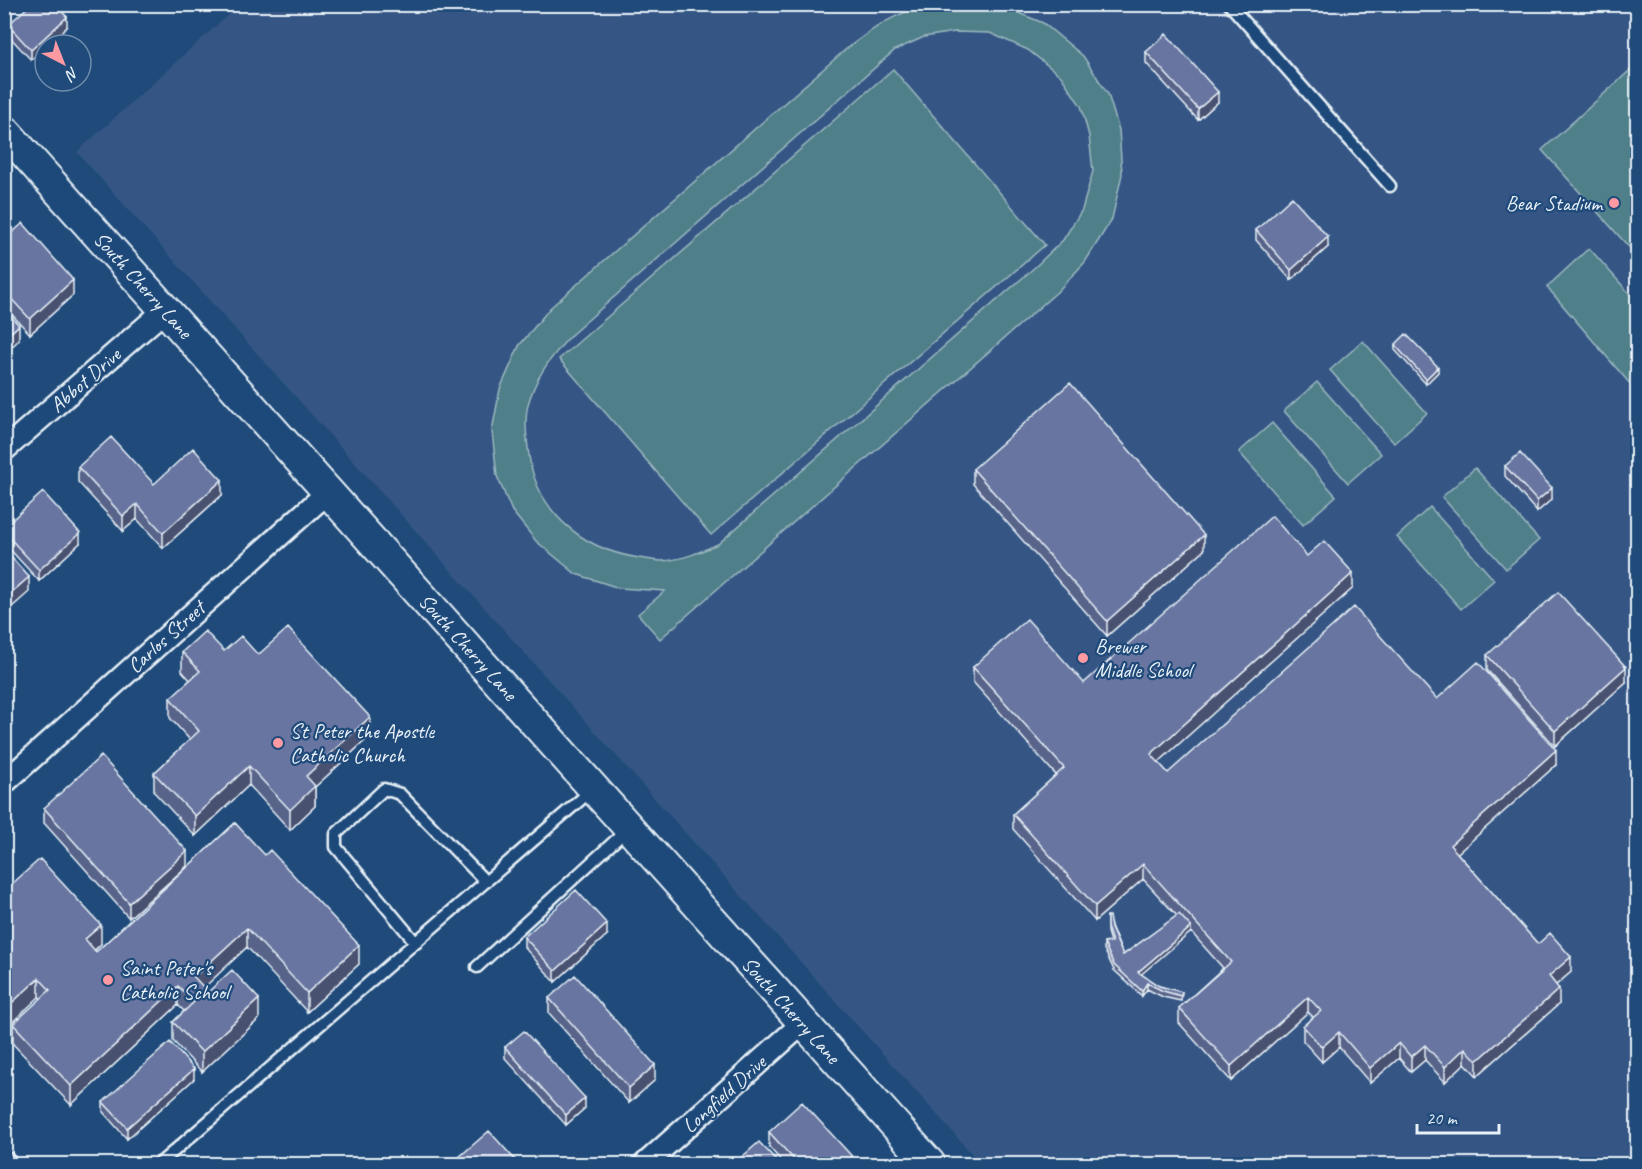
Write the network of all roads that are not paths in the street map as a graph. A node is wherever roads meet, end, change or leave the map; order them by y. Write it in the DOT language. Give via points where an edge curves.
graph roads {
  1 [pos="1229,4"];
  2 [pos="4,130"];
  3 [pos="1390,186"];
  4 [pos="165,310"];
  5 [pos="4,450"];
  6 [pos="328,492"];
  7 [pos="4,783"];
  8 [pos="594,789"];
  9 [pos="629,828"];
  10 [pos="486,882"];
  11 [pos="416,943"];
  12 [pos="477,967"];
  13 [pos="803,1023"];
  14 [pos="4,1155"];
  15 [pos="13,1164"];
  16 [pos="159,1164"];
  17 [pos="645,1164"];
  18 [pos="930,1164"];
  1 -- 3 [label="lane"];
  2 -- 4 [label="street, South Cherry Lane"];
  4 -- 5 [label="street, Abbot Drive"];
  4 -- 6 [label="street, South Cherry Lane"];
  6 -- 7 [label="street, Carlos Street"];
  6 -- 8 [label="street, South Cherry Lane"];
  8 -- 9 [label="street, South Cherry Lane"];
  8 -- 10 [label="lane"];
  9 -- 12 [label="lane"];
  9 -- 13 [label="street, South Cherry Lane"];
  10 -- 11 [label="lane"];
  10 -- 11 [label="lane" via="400,794 384,789 336,834 336,847"];
  11 -- 16 [label="lane"];
  13 -- 17 [label="street, Longfield Drive"];
  13 -- 18 [label="street, South Cherry Lane"];
  14 -- 15 [label="lane"];
}
